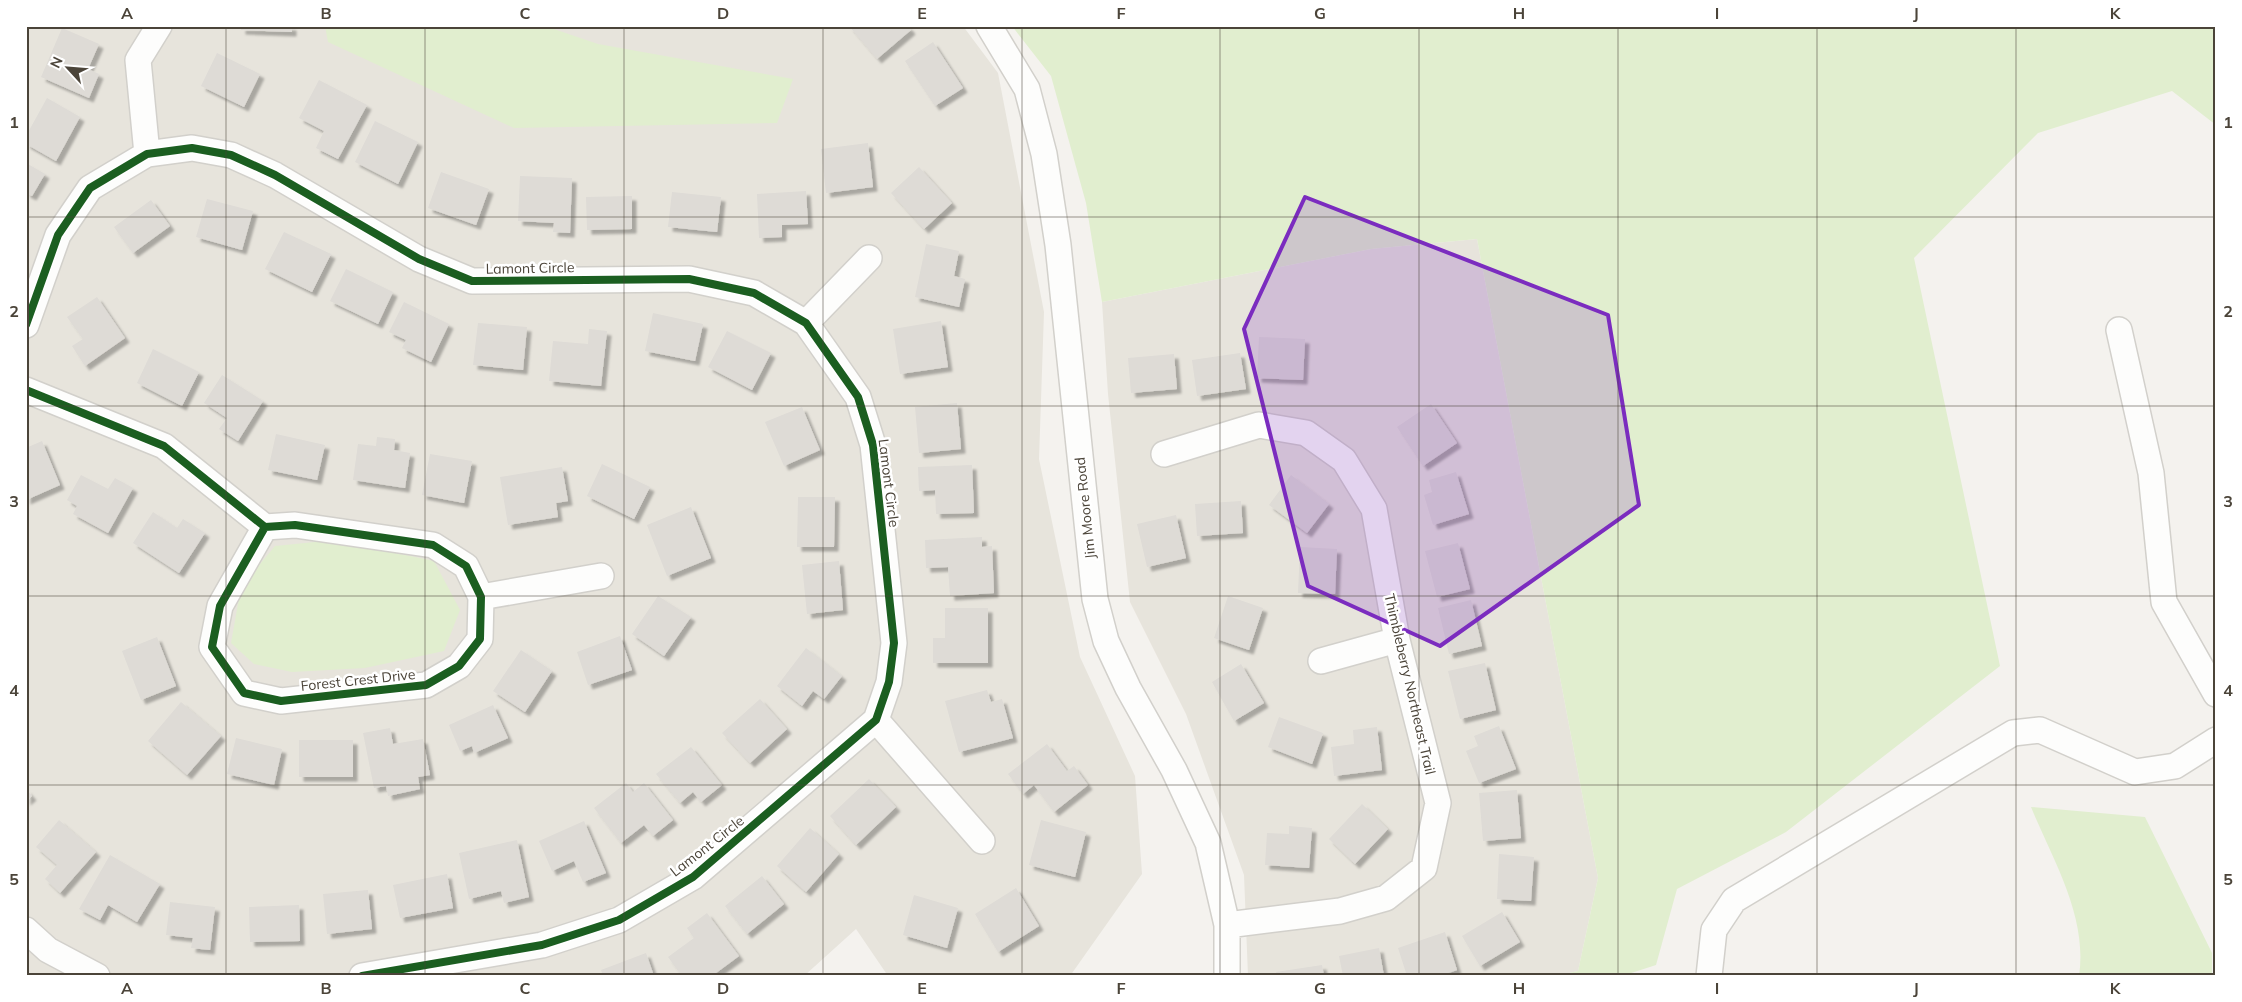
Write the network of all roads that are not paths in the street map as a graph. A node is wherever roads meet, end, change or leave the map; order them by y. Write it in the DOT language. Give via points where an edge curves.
graph roads {
  1 [pos="159,26"];
  2 [pos="989,26"];
  3 [pos="147,154"];
  4 [pos="869,258"];
  5 [pos="806,323"];
  6 [pos="26,325"];
  7 [pos="2118,330"];
  8 [pos="26,390"];
  9 [pos="1164,454"];
  10 [pos="264,527"];
  11 [pos="601,576"];
  12 [pos="481,598"];
  13 [pos="1397,640"];
  14 [pos="1321,661"];
  15 [pos="2216,694"];
  16 [pos="876,720"];
  17 [pos="2216,740"];
  18 [pos="982,841"];
  19 [pos="1227,925"];
  20 [pos="26,930"];
  21 [pos="97,976"];
  22 [pos="362,976"];
  23 [pos="1227,976"];
  24 [pos="1709,976"];
  1 -- 3 [label="street" via="138,60"];
  2 -- 19 [label="street, Jim Moore Road" via="1027,89 1044,154 1058,245 1095,600 1106,641 1174,770 1208,843"];
  3 -- 5 [label="street, Lamont Circle" via="192,148 231,155 275,175 420,259 472,281 689,279 754,293"];
  3 -- 6 [label="street, Lamont Circle" via="90,188 58,235"];
  4 -- 5 [label="street"];
  5 -- 16 [label="street, Lamont Circle" via="858,397 873,445 894,643 889,682"];
  7 -- 15 [label="street" via="2151,473 2164,602"];
  8 -- 10 [label="street" via="164,446"];
  9 -- 13 [label="street, Thimbleberry Northeast Trail" via="1259,425 1306,433 1344,460 1374,509"];
  10 -- 12 [label="street, Forest Crest Drive" via="295,525 432,545 466,566"];
  10 -- 12 [label="street, Forest Crest Drive" via="220,606 212,647 244,694 281,701 426,685 459,666 480,639"];
  11 -- 12 [label="street"];
  13 -- 14 [label="street"];
  13 -- 19 [label="street, Thimbleberry Northeast Trail" via="1438,802 1424,868 1386,898 1340,912"];
  16 -- 18 [label="street"];
  16 -- 22 [label="street, Lamont Circle" via="693,877 619,920 542,945"];
  17 -- 24 [label="street" via="2175,766 2135,772 2040,730 2013,733 1734,900 1714,930"];
  19 -- 23 [label="street, Jim Moore Road"];
  20 -- 21 [label="street" via="48,950"];
}
